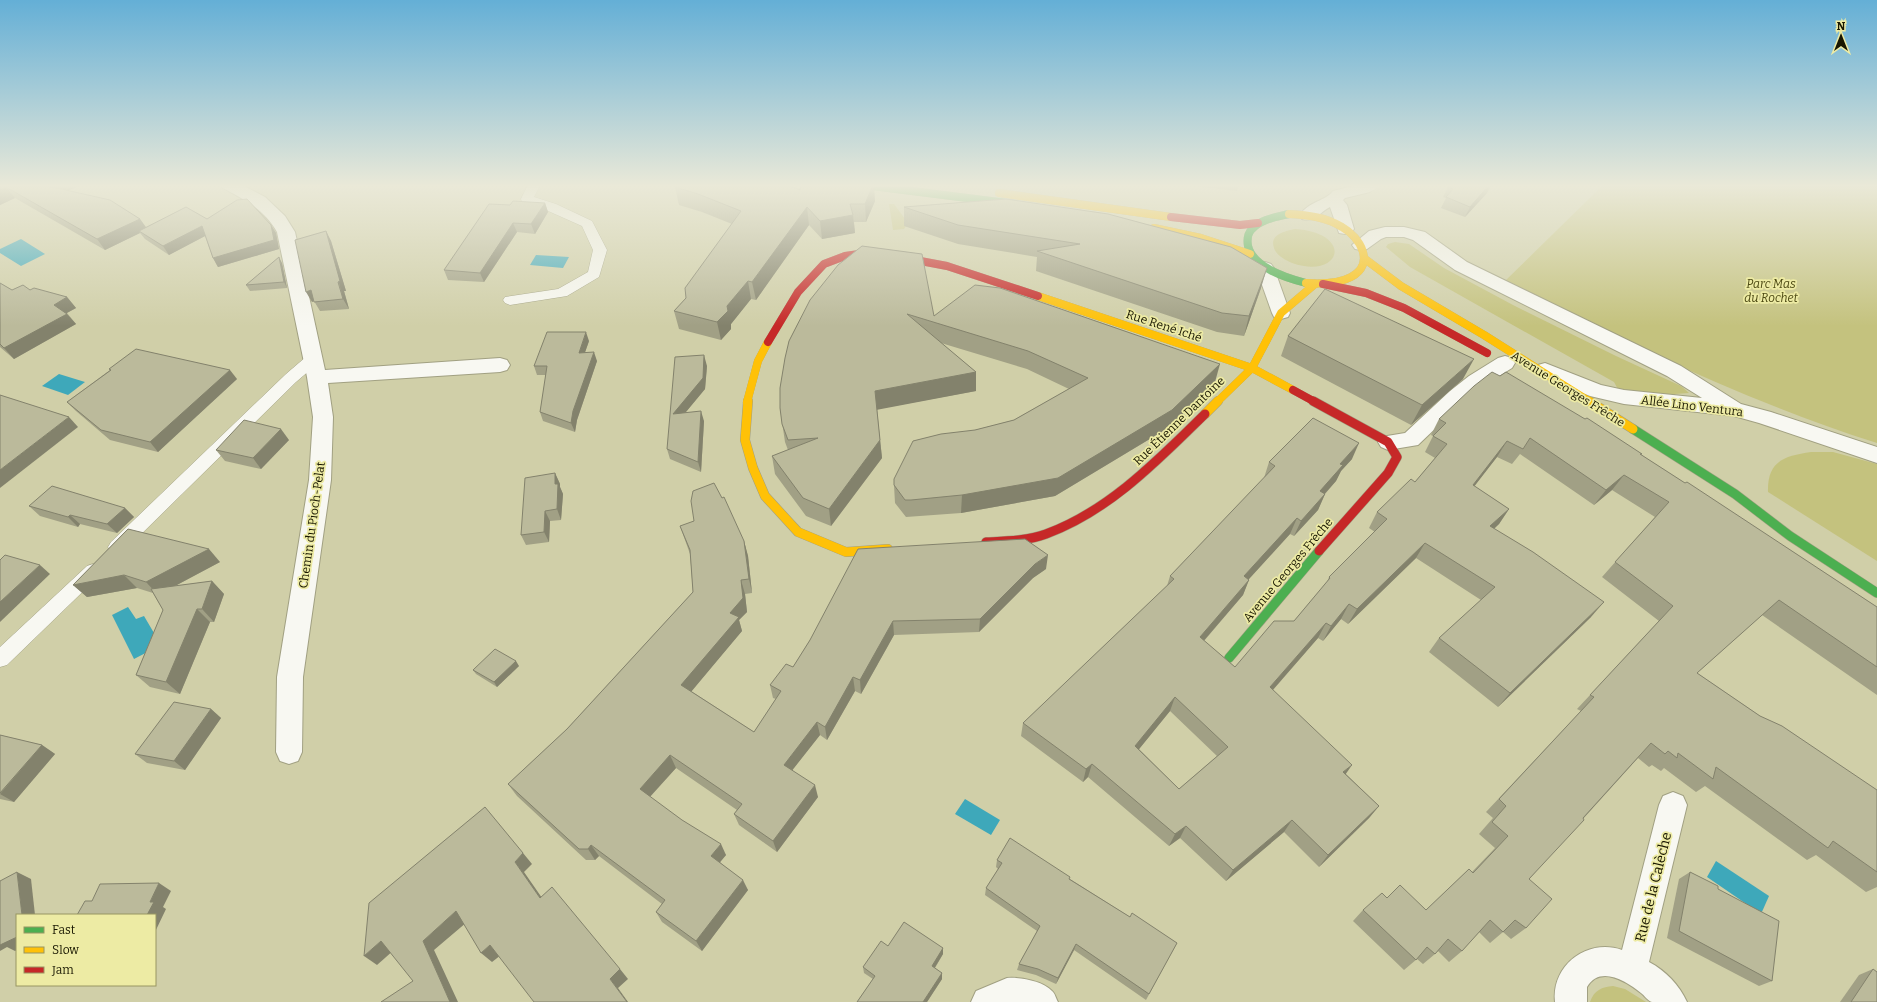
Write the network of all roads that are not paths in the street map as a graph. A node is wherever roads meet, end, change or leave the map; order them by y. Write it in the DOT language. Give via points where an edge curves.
graph roads {
  1 [pos="286,232"];
  2 [pos="591,232"];
  3 [pos="1173,232"];
  4 [pos="1249,232"];
  5 [pos="1347,232"];
  6 [pos="1363,252"];
  7 [pos="1250,254"];
  8 [pos="1265,268"];
  9 [pos="1319,284"];
  10 [pos="510,300"];
  11 [pos="1281,313"];
  12 [pos="500,365"];
  13 [pos="1516,365"];
  14 [pos="314,368"];
  15 [pos="1252,368"];
  16 [pos="1734,409"];
  17 [pos="1388,442"];
  18 [pos="1877,455"];
  19 [pos="1740,511"];
  20 [pos="1790,536"];
  21 [pos="980,542"];
  22 [pos="901,548"];
  23 [pos="1877,594"];
  24 [pos="1229,658"];
  25 [pos="0,659"];
  26 [pos="289,752"];
  27 [pos="1673,805"];
  28 [pos="1632,968"];
  29 [pos="987,1002"];
  30 [pos="1042,1002"];
  31 [pos="1571,1002"];
  32 [pos="1671,1002"];
  1 -- 14 [label="street, Chemin du Pioch-Pelat"];
  2 -- 10 [label="lane" via="600,250 594,274 562,294"];
  3 -- 7 [label="street"];
  4 -- 7 [label="street" via="1247,245"];
  5 -- 6 [label="street"];
  6 -- 9 [label="street" via="1361,268 1352,276 1340,281"];
  6 -- 13 [label="street, Avenue Georges Frêche" via="1401,286"];
  6 -- 16 [label="street" via="1375,235 1385,232 1404,232 1419,236 1461,266 1674,371"];
  7 -- 8 [label="street"];
  8 -- 9 [label="street" via="1280,276"];
  8 -- 11 [label="street"];
  9 -- 11 [label="street"];
  9 -- 13 [label="street, Avenue Georges Frêche" via="1366,294 1404,308"];
  11 -- 15 [label="street"];
  12 -- 14 [label="street"];
  13 -- 16 [label="street, Allée Lino Ventura" via="1624,398"];
  13 -- 17 [label="street" via="1470,386 1411,440"];
  13 -- 20 [label="street, Avenue Georges Frêche" via="1735,494"];
  14 -- 25 [label="lane"];
  14 -- 26 [label="street, Chemin du Pioch-Pelat" via="323,417 322,461 314,529 290,677"];
  15 -- 17 [label="street, Rue René Iché"];
  15 -- 21 [label="street, Rue Étienne Dantoine" via="1159,460 1095,510 1045,534"];
  15 -- 22 [label="street, Rue René Iché" via="947,266 873,252 845,256 824,264 798,292 758,361 746,408 745,440 753,468 766,496 798,532 846,552"];
  16 -- 18 [label="street, Allée Lino Ventura"];
  17 -- 24 [label="street, Avenue Georges Frêche" via="1397,456 1388,472"];
  19 -- 20 [label="street, Avenue Georges Frêche"];
  20 -- 23 [label="street, Avenue Georges Frêche"];
  27 -- 28 [label="street, Rue de la Calèche"];
  28 -- 31 [label="street" via="1614,962 1596,962 1582,969 1573,980"];
  28 -- 32 [label="street" via="1650,979"];
  29 -- 30 [label="street" via="1004,994 1022,993"];
}
